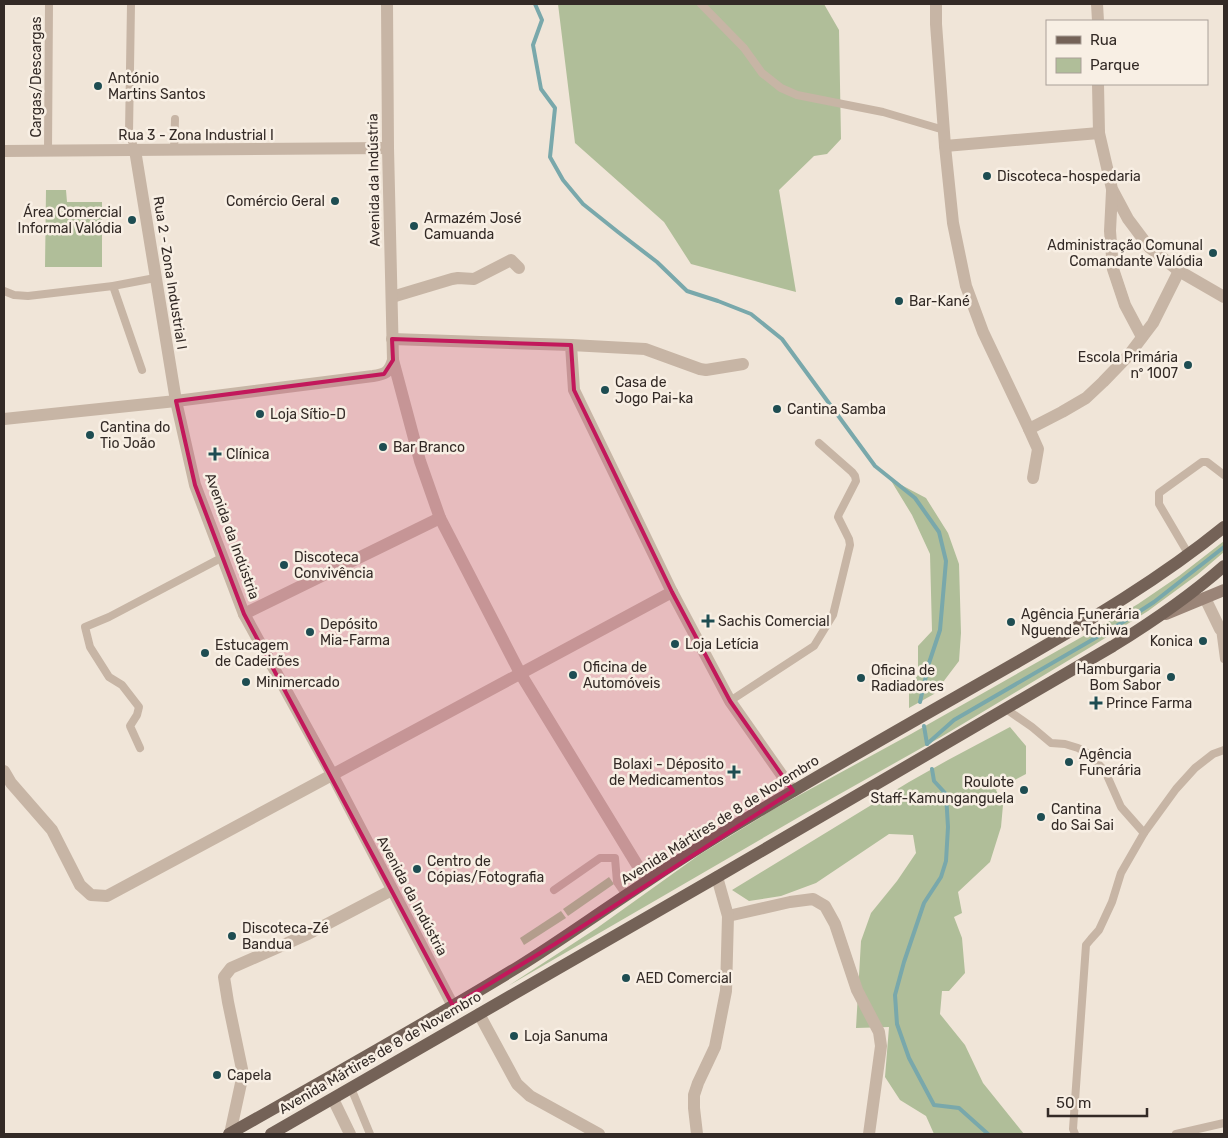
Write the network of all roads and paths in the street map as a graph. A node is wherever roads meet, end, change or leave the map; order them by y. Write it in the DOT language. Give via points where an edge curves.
graph roads {
  1 [pos="49,4"];
  2 [pos="131,4"];
  3 [pos="387,4"];
  4 [pos="701,4"];
  5 [pos="936,4"];
  6 [pos="1097,4"];
  7 [pos="1098,20"];
  8 [pos="1098,85"];
  9 [pos="176,119"];
  10 [pos="944,130"];
  11 [pos="1099,133"];
  12 [pos="945,146"];
  13 [pos="388,148"];
  14 [pos="135,150"];
  15 [pos="174,150"];
  16 [pos="4,151"];
  17 [pos="48,151"];
  18 [pos="1112,189"];
  19 [pos="519,268"];
  20 [pos="1179,271"];
  21 [pos="156,278"];
  22 [pos="113,286"];
  23 [pos="4,291"];
  24 [pos="392,297"];
  25 [pos="1224,298"];
  26 [pos="1142,337"];
  27 [pos="392,340"];
  28 [pos="571,345"];
  29 [pos="393,360"];
  30 [pos="743,364"];
  31 [pos="142,370"];
  32 [pos="176,400"];
  33 [pos="4,419"];
  34 [pos="1029,429"];
  35 [pos="819,443"];
  36 [pos="1224,475"];
  37 [pos="1033,478"];
  38 [pos="440,518"];
  39 [pos="1224,527"];
  40 [pos="1189,554"];
  41 [pos="223,557"];
  42 [pos="1224,566"];
  43 [pos="1224,590"];
  44 [pos="672,592"];
  45 [pos="1205,598"];
  46 [pos="244,614"];
  47 [pos="1157,618"];
  48 [pos="1222,629"];
  49 [pos="1224,659"];
  50 [pos="520,673"];
  51 [pos="730,700"];
  52 [pos="1006,709"];
  53 [pos="140,748"];
  54 [pos="1224,750"];
  55 [pos="4,771"];
  56 [pos="332,774"];
  57 [pos="793,791"];
  58 [pos="1144,832"];
  59 [pos="628,850"];
  60 [pos="615,858"];
  61 [pos="717,877"];
  62 [pos="647,881"];
  63 [pos="392,890"];
  64 [pos="554,890"];
  65 [pos="626,895"];
  66 [pos="728,916"];
  67 [pos="453,1006"];
  68 [pos="479,1014"];
  69 [pos="351,1088"];
  70 [pos="333,1099"];
  71 [pos="572,1120"];
  72 [pos="1224,1123"];
  73 [pos="230,1134"];
  74 [pos="270,1134"];
  75 [pos="350,1134"];
  76 [pos="370,1134"];
  77 [pos="571,1134"];
  78 [pos="599,1134"];
  79 [pos="698,1134"];
  80 [pos="869,1134"];
  81 [pos="1075,1134"];
  82 [pos="1176,1134"];
  1 -- 17 [label="lane, Cargas/Descargas"];
  2 -- 14 [label="lane" via="129,133"];
  3 -- 13 [label="street, Avenida da Indústria"];
  4 -- 10 [label="lane" via="744,48 762,73 782,88 797,95 883,112"];
  5 -- 10 [label="street"];
  6 -- 7 [label="street"];
  8 -- 11 [label="street"];
  9 -- 15 [label="lane"];
  10 -- 12 [label="street"];
  11 -- 12 [label="street"];
  11 -- 18 [label="street"];
  12 -- 34 [label="street" via="953,223 966,286 983,332"];
  13 -- 15 [label="street, Rua 3 - Zona Industrial I"];
  13 -- 24 [label="street, Avenida da Indústria"];
  14 -- 15 [label="street, Rua 3 - Zona Industrial I"];
  14 -- 17 [label="street, Rua 3 - Zona Industrial I"];
  14 -- 21 [label="street, Rua 2 - Zona Industrial I"];
  16 -- 17 [label="street, Rua 3 - Zona Industrial I"];
  18 -- 20 [label="street" via="1149,247"];
  18 -- 26 [label="street" via="1110,231 1113,269 1125,305"];
  19 -- 24 [label="street" via="511,260 474,279 452,279"];
  20 -- 25 [label="street"];
  20 -- 26 [label="street" via="1153,324"];
  21 -- 22 [label="lane"];
  21 -- 32 [label="street, Rua 2 - Zona Industrial I"];
  22 -- 23 [label="lane" via="28,296"];
  22 -- 31 [label="lane"];
  24 -- 27 [label="street, Avenida da Indústria"];
  26 -- 34 [label="street" via="1128,356 1086,398"];
  27 -- 28 [label="street"];
  27 -- 29 [label="street, Avenida da Indústria"];
  28 -- 30 [label="street" via="645,350 706,370"];
  28 -- 44 [label="street" via="574,390"];
  29 -- 32 [label="street" via="391,368 384,374"];
  29 -- 38 [label="street, Avenida da Indústria" via="420,461"];
  32 -- 33 [label="street"];
  32 -- 41 [label="street, Avenida da Indústria" via="195,485"];
  34 -- 37 [label="street" via="1038,449"];
  35 -- 51 [label="lane" via="852,472 856,482 838,517 850,545 833,615 814,646"];
  36 -- 40 [label="lane" via="1207,462 1202,462 1159,493 1159,504"];
  38 -- 46 [label="street"];
  38 -- 50 [label="street, Avenida da Indústria"];
  39 -- 40 [label="main road, Avenida Mártires de 8 de Novembro"];
  40 -- 57 [label="main road, Avenida Mártires de 8 de Novembro" via="1098,615"];
  41 -- 46 [label="street, Avenida da Indústria"];
  41 -- 53 [label="lane" via="85,628 90,647 109,677 122,685 139,707 130,726"];
  42 -- 47 [label="main road, Avenida Mártires de 8 de Novembro"];
  43 -- 45 [label="main road"];
  44 -- 50 [label="street"];
  44 -- 51 [label="street"];
  45 -- 47 [label="main road"];
  45 -- 48 [label="street"];
  46 -- 56 [label="street, Avenida da Indústria"];
  47 -- 52 [label="main road, Avenida Mártires de 8 de Novembro"];
  48 -- 49 [label="lane"];
  50 -- 56 [label="street"];
  50 -- 59 [label="street, Avenida da Indústria"];
  51 -- 57 [label="street"];
  52 -- 58 [label="lane" via="1051,743 1065,744 1089,754 1105,770 1121,807"];
  52 -- 61 [label="main road, Avenida Mártires de 8 de Novembro"];
  54 -- 58 [label="lane" via="1195,768"];
  55 -- 56 [label="street" via="52,830 80,885 91,895 106,896"];
  56 -- 63 [label="street, Avenida da Indústria"];
  57 -- 62 [label="main road, Avenida Mártires de 8 de Novembro"];
  58 -- 81 [label="lane" via="1121,873 1099,930 1086,946"];
  59 -- 60 [label="lane"];
  59 -- 62 [label="street, Avenida da Indústria"];
  60 -- 64 [label="lane" via="600,858"];
  60 -- 65 [label="lane" via="617,882"];
  61 -- 66 [label="street"];
  61 -- 68 [label="main road, Avenida Mártires de 8 de Novembro"];
  62 -- 65 [label="main road, Avenida Mártires de 8 de Novembro"];
  63 -- 67 [label="street, Avenida da Indústria"];
  63 -- 73 [label="street" via="308,934 231,968 224,977 244,1074"];
  65 -- 67 [label="main road, Avenida Mártires de 8 de Novembro" via="555,944"];
  66 -- 79 [label="street" via="726,992 715,1047 694,1095"];
  66 -- 80 [label="street" via="813,899 825,906 836,924 857,990 879,1032 881,1046"];
  67 -- 73 [label="main road, Avenida Mártires de 8 de Novembro"];
  68 -- 69 [label="main road, Avenida Mártires de 8 de Novembro"];
  68 -- 71 [label="street" via="517,1084 530,1096"];
  69 -- 70 [label="main road, Avenida Mártires de 8 de Novembro"];
  69 -- 76 [label="lane"];
  70 -- 74 [label="main road, Avenida Mártires de 8 de Novembro"];
  70 -- 75 [label="street"];
  71 -- 77 [label="street"];
  71 -- 78 [label="street"];
  72 -- 82 [label="lane"];
}
